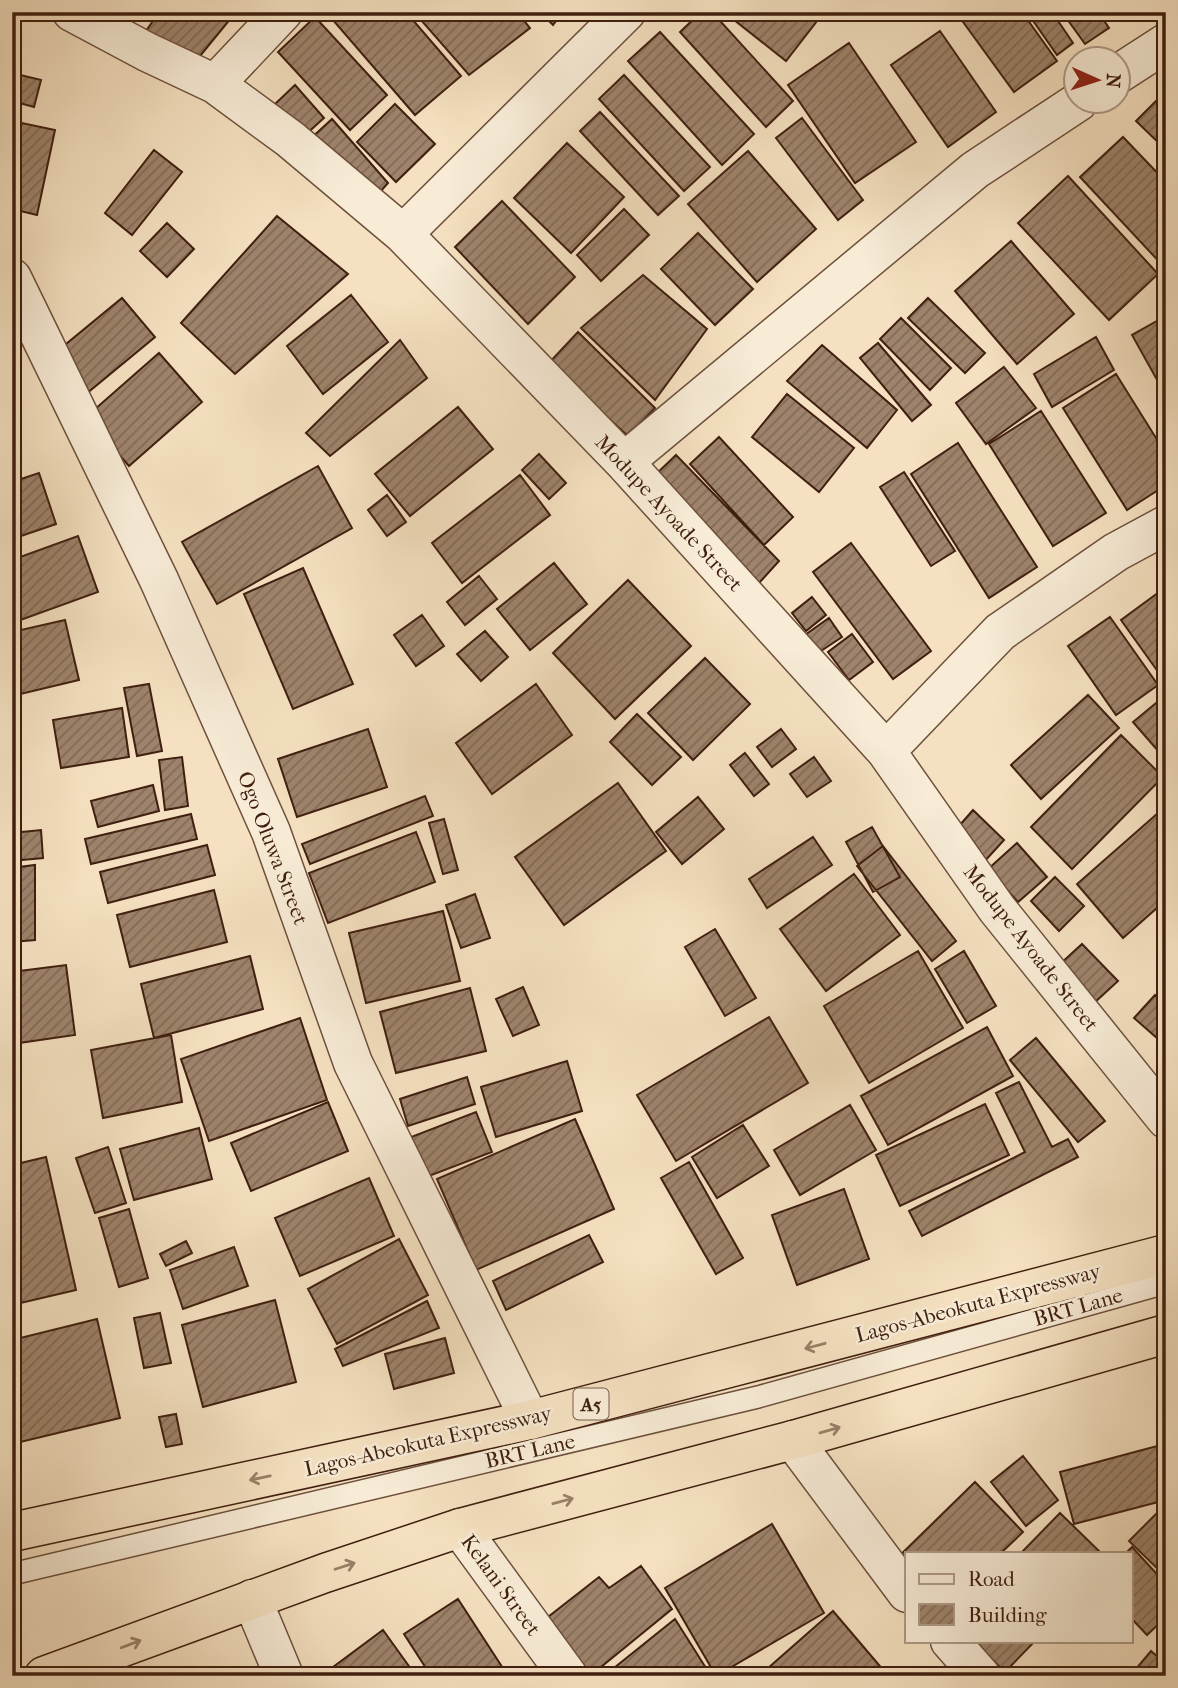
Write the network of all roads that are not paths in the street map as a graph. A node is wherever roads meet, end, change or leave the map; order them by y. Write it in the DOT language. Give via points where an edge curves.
graph roads {
  1 [pos="72,12"];
  2 [pos="283,12"];
  3 [pos="626,12"];
  4 [pos="1166,43"];
  5 [pos="1132,65"];
  6 [pos="215,84"];
  7 [pos="1062,113"];
  8 [pos="403,234"];
  9 [pos="12,278"];
  10 [pos="624,462"];
  11 [pos="1166,525"];
  12 [pos="886,751"];
  13 [pos="1166,1119"];
  14 [pos="1166,1254"];
  15 [pos="1166,1283"];
  16 [pos="1166,1334"];
  17 [pos="530,1420"];
  18 [pos="793,1440"];
  19 [pos="460,1528"];
  20 [pos="12,1532"];
  21 [pos="12,1574"];
  22 [pos="905,1590"];
  23 [pos="252,1599"];
  24 [pos="951,1642"];
  25 [pos="51,1675"];
  26 [pos="284,1676"];
  27 [pos="568,1676"];
  28 [pos="981,1676"];
  1 -- 6 [label="street, Modupe Ayoade Street"];
  2 -- 6 [label="street"];
  3 -- 8 [label="street"];
  4 -- 5 [label="street"];
  6 -- 8 [label="street, Modupe Ayoade Street" via="290,139"];
  7 -- 10 [label="street" via="975,170"];
  8 -- 10 [label="street, Modupe Ayoade Street"];
  9 -- 17 [label="street, Ogo Oluwa Street" via="159,580 271,832 353,1063"];
  10 -- 12 [label="street, Modupe Ayoade Street"];
  11 -- 12 [label="street" via="1116,552 1000,632"];
  12 -- 13 [label="street, Modupe Ayoade Street" via="997,909"];
  14 -- 17 [label="highway, Lagos-Abeokuta Expressway / A5, one-way"];
  15 -- 21 [label="lane, BRT Lane" via="758,1397"];
  18 -- 16 [label="highway, one-way"];
  17 -- 20 [label="highway, Lagos-Abeokuta Expressway / A5, one-way"];
  19 -- 18 [label="highway, one-way"];
  18 -- 22 [label="street"];
  23 -- 19 [label="highway, one-way"];
  19 -- 27 [label="street, Kelani Street"];
  25 -- 23 [label="highway, one-way"];
  23 -- 26 [label="street"];
  24 -- 28 [label="street"];
}
